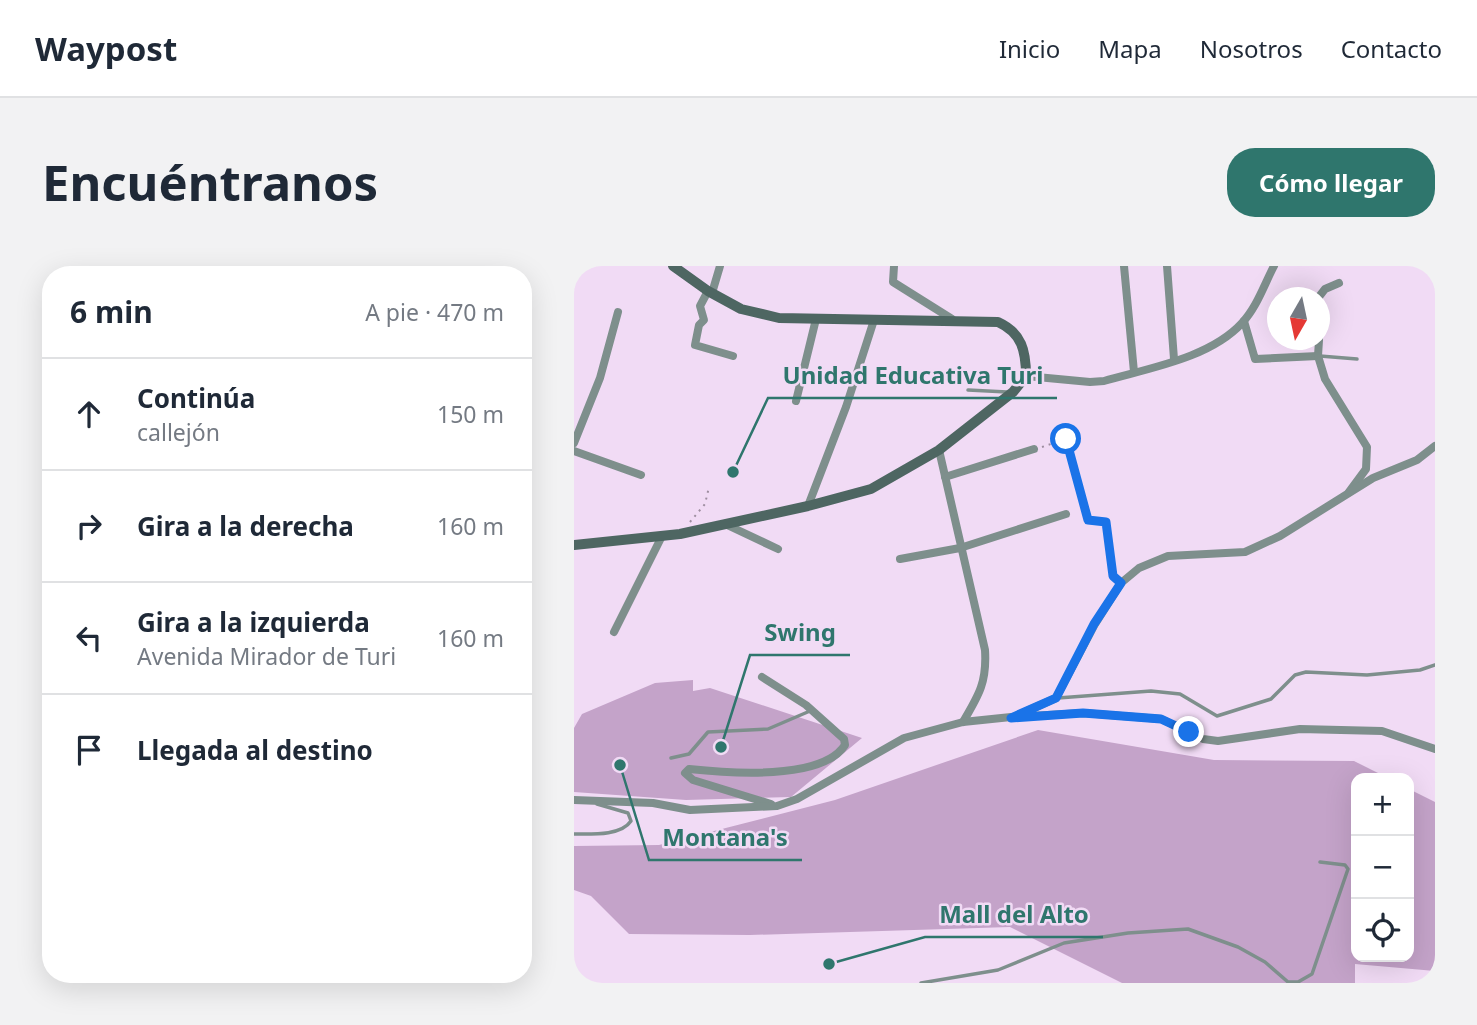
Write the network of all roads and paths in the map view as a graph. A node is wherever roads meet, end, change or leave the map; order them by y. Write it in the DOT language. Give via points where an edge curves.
graph roads {
  1 [pos="673,266"];
  2 [pos="720,266"];
  3 [pos="894,266"];
  4 [pos="1124,266"];
  5 [pos="1167,266"];
  6 [pos="1273,266"];
  7 [pos="1339,283"];
  8 [pos="1330,287"];
  9 [pos="710,292"];
  10 [pos="618,312"];
  11 [pos="816,319"];
  12 [pos="952,319"];
  13 [pos="874,320"];
  14 [pos="1244,321"];
  15 [pos="1318,350"];
  16 [pos="733,356"];
  17 [pos="1318,356"];
  18 [pos="1174,359"];
  19 [pos="1357,359"];
  20 [pos="1134,372"];
  21 [pos="1026,376"];
  22 [pos="968,390"];
  23 [pos="1013,392"];
  24 [pos="796,401"];
  25 [pos="574,443"];
  26 [pos="1435,446"];
  27 [pos="1034,449"];
  28 [pos="939,450"];
  29 [pos="574,452"];
  30 [pos="641,475"];
  31 [pos="945,477"];
  32 [pos="709,487"];
  33 [pos="1347,494"];
  34 [pos="808,506"];
  35 [pos="1066,514"];
  36 [pos="724,524"];
  37 [pos="680,534"];
  38 [pos="662,536"];
  39 [pos="574,545"];
  40 [pos="960,548"];
  41 [pos="778,549"];
  42 [pos="900,559"];
  43 [pos="1121,583"];
  44 [pos="614,632"];
  45 [pos="1435,665"];
  46 [pos="762,677"];
  47 [pos="1056,698"];
  48 [pos="812,710"];
  49 [pos="1011,718"];
  50 [pos="963,722"];
  51 [pos="1435,749"];
  52 [pos="671,758"];
  53 [pos="574,800"];
  54 [pos="592,801"];
  55 [pos="777,806"];
  56 [pos="574,834"];
  57 [pos="1320,862"];
  58 [pos="921,983"];
  1 -- 9 [label="main road"];
  2 -- 9 [label="street"];
  3 -- 12 [label="street" via="893,282"];
  4 -- 20 [label="street"];
  5 -- 18 [label="street"];
  6 -- 14 [label="street"];
  7 -- 8 [label="street"];
  9 -- 11 [label="main road" via="741,309 779,318"];
  9 -- 16 [label="street" via="700,306 704,320 695,345"];
  10 -- 25 [label="street" via="600,379"];
  11 -- 13 [label="main road"];
  11 -- 24 [label="street"];
  12 -- 13 [label="main road"];
  12 -- 21 [label="main road" via="1005,325 1023,345"];
  13 -- 34 [label="street"];
  14 -- 17 [label="street" via="1255,359"];
  14 -- 18 [label="street" via="1223,341"];
  15 -- 17 [label="street"];
  17 -- 19 [label="lane"];
  17 -- 33 [label="street" via="1336,400 1367,447 1366,469"];
  18 -- 20 [label="street"];
  20 -- 21 [label="street" via="1090,382"];
  21 -- 23 [label="main road"];
  22 -- 23 [label="lane"];
  23 -- 28 [label="main road"];
  26 -- 33 [label="street" via="1417,460"];
  27 -- 31 [label="street"];
  27 -- 43 [label="path" via="1066,439 1088,520 1106,522 1113,576"];
  28 -- 31 [label="street"];
  28 -- 34 [label="main road" via="871,489"];
  29 -- 30 [label="street"];
  31 -- 40 [label="street"];
  32 -- 37 [label="path" via="705,504"];
  33 -- 43 [label="street" via="1245,552 1168,556 1139,568"];
  34 -- 36 [label="main road"];
  35 -- 40 [label="street"];
  36 -- 37 [label="main road"];
  36 -- 41 [label="street"];
  37 -- 38 [label="main road"];
  38 -- 39 [label="main road"];
  38 -- 44 [label="street"];
  40 -- 42 [label="street"];
  40 -- 50 [label="street" via="981,627 987,673"];
  43 -- 47 [label="street"];
  45 -- 47 [label="lane" via="1367,675 1306,672 1286,682 1270,699 1217,716 1180,694 1151,691"];
  46 -- 48 [label="street"];
  47 -- 49 [label="street"];
  48 -- 52 [label="lane" via="768,729 708,732 696,750"];
  48 -- 55 [label="street" via="844,739 845,745 830,759 779,772 689,769 685,773 693,780"];
  49 -- 50 [label="street"];
  49 -- 51 [label="street" via="1083,713 1161,719 1203,739 1218,741 1300,729 1382,731"];
  50 -- 55 [label="street" via="904,738"];
  53 -- 54 [label="street"];
  54 -- 55 [label="street" via="653,803 690,810"];
  54 -- 56 [label="lane" via="628,813 631,821 616,831"];
  57 -- 58 [label="lane" via="1348,869 1312,974 1298,982 1283,979 1238,947 1188,929 1064,943 998,970"];
}
